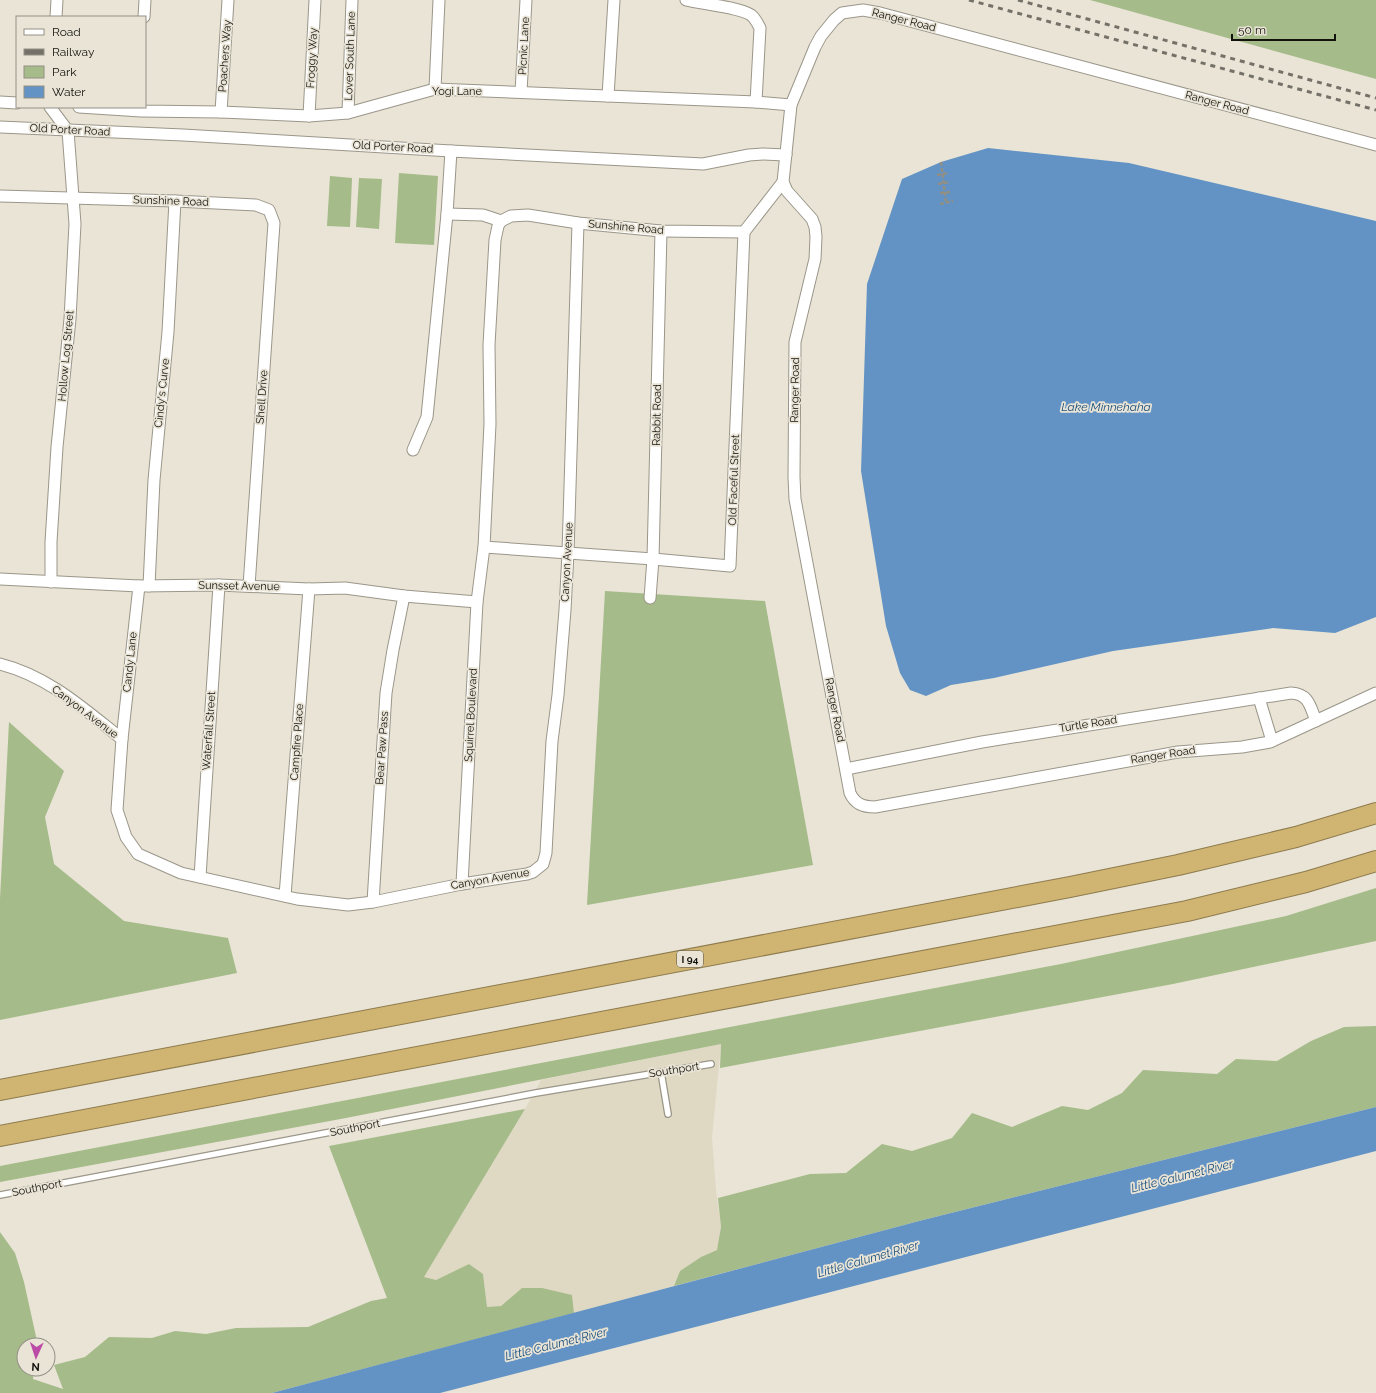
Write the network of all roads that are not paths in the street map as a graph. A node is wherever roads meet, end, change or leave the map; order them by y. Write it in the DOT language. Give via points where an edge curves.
graph roads {
  1 [pos="57,0"];
  2 [pos="145,0"];
  3 [pos="228,0"];
  4 [pos="316,0"];
  5 [pos="352,0"];
  6 [pos="440,0"];
  7 [pos="526,0"];
  8 [pos="614,0"];
  9 [pos="686,0"];
  10 [pos="56,16"];
  11 [pos="144,16"];
  12 [pos="435,89"];
  13 [pos="521,92"];
  14 [pos="608,96"];
  15 [pos="0,102"];
  16 [pos="756,102"];
  17 [pos="16,103"];
  18 [pos="791,105"];
  19 [pos="51,108"];
  20 [pos="110,108"];
  21 [pos="141,109"];
  22 [pos="221,112"];
  23 [pos="348,113"];
  24 [pos="309,116"];
  25 [pos="0,127"];
  26 [pos="68,130"];
  27 [pos="1376,146"];
  28 [pos="451,151"];
  29 [pos="786,155"];
  30 [pos="783,182"];
  31 [pos="0,196"];
  32 [pos="73,198"];
  33 [pos="175,201"];
  34 [pos="269,210"];
  35 [pos="447,214"];
  36 [pos="501,221"];
  37 [pos="578,223"];
  38 [pos="661,231"];
  39 [pos="744,232"];
  40 [pos="413,450"];
  41 [pos="484,547"];
  42 [pos="568,553"];
  43 [pos="653,559"];
  44 [pos="0,579"];
  45 [pos="51,582"];
  46 [pos="219,585"];
  47 [pos="144,586"];
  48 [pos="249,586"];
  49 [pos="309,588"];
  50 [pos="404,596"];
  51 [pos="650,598"];
  52 [pos="477,602"];
  53 [pos="0,664"];
  54 [pos="1376,693"];
  55 [pos="1259,698"];
  56 [pos="1316,721"];
  57 [pos="122,739"];
  58 [pos="1272,741"];
  59 [pos="846,769"];
  60 [pos="1376,813"];
  61 [pos="1376,861"];
  62 [pos="200,877"];
  63 [pos="462,884"];
  64 [pos="285,896"];
  65 [pos="373,902"];
  66 [pos="711,1064"];
  67 [pos="661,1072"];
  68 [pos="0,1090"];
  69 [pos="668,1114"];
  70 [pos="0,1136"];
  71 [pos="0,1195"];
  1 -- 10 [label="street"];
  2 -- 11 [label="street"];
  3 -- 22 [label="street, Poachers Way"];
  4 -- 24 [label="street, Froggy Way"];
  5 -- 23 [label="street, Lover South Lane"];
  6 -- 12 [label="street"];
  7 -- 13 [label="street, Picnic Lane"];
  8 -- 14 [label="street"];
  9 -- 16 [label="street" via="737,10 751,15 756,21 760,28"];
  12 -- 13 [label="street, Yogi Lane"];
  12 -- 23 [label="street, Yogi Lane"];
  13 -- 14 [label="street, Yogi Lane"];
  14 -- 16 [label="street, Yogi Lane"];
  15 -- 17 [label="street"];
  16 -- 18 [label="street, Yogi Lane"];
  18 -- 27 [label="street, Ranger Road" via="815,47 834,20 848,12 872,11"];
  18 -- 29 [label="street, Ranger Road"];
  19 -- 26 [label="street"];
  20 -- 21 [label="street, Yogi Lane"];
  21 -- 22 [label="street, Yogi Lane"];
  22 -- 24 [label="street, Yogi Lane"];
  23 -- 24 [label="street, Yogi Lane"];
  25 -- 26 [label="street, Old Porter Road"];
  26 -- 28 [label="street, Old Porter Road"];
  26 -- 32 [label="street, Hollow Log Street"];
  28 -- 29 [label="street, Old Porter Road" via="703,164 749,155"];
  28 -- 35 [label="street"];
  29 -- 30 [label="street, Ranger Road"];
  30 -- 39 [label="street"];
  30 -- 59 [label="street, Ranger Road" via="787,191 812,219 815,227 815,259 795,342 794,484"];
  31 -- 32 [label="street, Sunshine Road"];
  32 -- 33 [label="street, Sunshine Road"];
  32 -- 45 [label="street, Hollow Log Street" via="75,224 70,319 57,447"];
  33 -- 34 [label="street, Sunshine Road" via="256,205"];
  33 -- 47 [label="street, Cindy's Curve" via="168,332"];
  34 -- 48 [label="street, Shell Drive" via="274,224"];
  35 -- 36 [label="street" via="483,215"];
  35 -- 40 [label="street" via="427,418"];
  36 -- 37 [label="street, Sunshine Road" via="511,216 528,215"];
  36 -- 41 [label="street" via="496,233 489,345 490,424"];
  37 -- 38 [label="street, Sunshine Road"];
  37 -- 42 [label="street, Canyon Avenue"];
  38 -- 39 [label="street, Sunshine Road"];
  38 -- 43 [label="street, Rabbit Road"];
  39 -- 43 [label="street, Old Faceful Street" via="730,566"];
  41 -- 42 [label="street, Old Faceful Street"];
  41 -- 52 [label="street, Squirrel Boulevard"];
  42 -- 43 [label="street, Old Faceful Street"];
  42 -- 63 [label="street, Canyon Avenue" via="545,859 539,868 527,874"];
  43 -- 51 [label="street, Rabbit Road"];
  44 -- 45 [label="street, Sunsset Avenue"];
  45 -- 47 [label="street, Sunsset Avenue"];
  46 -- 47 [label="street, Sunsset Avenue"];
  46 -- 48 [label="street, Sunsset Avenue"];
  46 -- 62 [label="street, Waterfall Street"];
  47 -- 57 [label="street, Candy Lane"];
  48 -- 49 [label="street, Sunsset Avenue"];
  49 -- 50 [label="street, Sunsset Avenue" via="345,588"];
  49 -- 64 [label="street, Campfire Place"];
  50 -- 52 [label="street, Sunsset Avenue"];
  50 -- 65 [label="street, Bear Paw Pass" via="386,693"];
  52 -- 63 [label="street, Squirrel Boulevard"];
  53 -- 57 [label="street, Canyon Avenue" via="17,668 44,681 71,698"];
  54 -- 56 [label="street, Ranger Road"];
  55 -- 56 [label="street, Turtle Road" via="1291,693 1302,695"];
  55 -- 58 [label="street"];
  55 -- 59 [label="street, Turtle Road" via="982,742"];
  56 -- 58 [label="street, Ranger Road"];
  57 -- 62 [label="street, Canyon Avenue" via="117,810 126,837 138,854 181,873"];
  58 -- 59 [label="street, Ranger Road" via="1242,747 1178,752 875,807 861,806 852,798"];
  60 -- 68 [label="highway, I 94" via="1282,841 1070,887"];
  61 -- 70 [label="highway" via="1306,882 1187,911"];
  62 -- 64 [label="street, Canyon Avenue"];
  63 -- 65 [label="street, Canyon Avenue"];
  64 -- 65 [label="street, Canyon Avenue" via="348,904"];
  66 -- 67 [label="lane, Southport"];
  67 -- 69 [label="lane"];
  67 -- 71 [label="lane, Southport" via="536,1093"];
}
